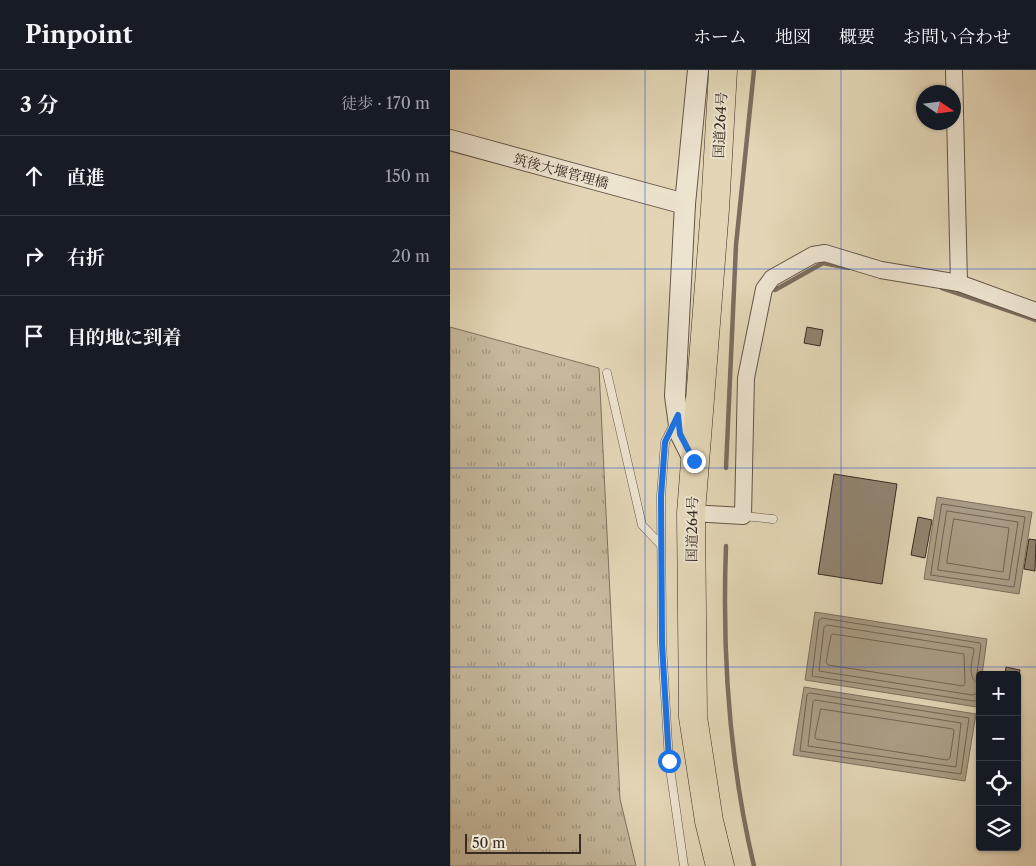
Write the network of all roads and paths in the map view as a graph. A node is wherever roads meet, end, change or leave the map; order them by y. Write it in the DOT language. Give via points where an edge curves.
graph roads {
  1 [pos="698,70"];
  2 [pos="724,70"];
  3 [pos="954,70"];
  4 [pos="450,140"];
  5 [pos="679,203"];
  6 [pos="959,283"];
  7 [pos="1036,310"];
  8 [pos="607,373"];
  9 [pos="678,415"];
  10 [pos="694,461"];
  11 [pos="691,513"];
  12 [pos="743,516"];
  13 [pos="773,519"];
  14 [pos="661,545"];
  15 [pos="684,866"];
  16 [pos="720,866"];
  1 -- 5 [label="street"];
  2 -- 10 [label="highway, 国道264号"];
  3 -- 6 [label="street"];
  4 -- 5 [label="street, 筑後大堰管理橋"];
  5 -- 9 [label="street"];
  6 -- 7 [label="street"];
  6 -- 12 [label="street" via="881,270 825,253 813,255 772,278 764,289 746,378"];
  8 -- 14 [label="lane" via="642,525"];
  9 -- 10 [label="street" via="680,434"];
  9 -- 14 [label="lane" via="665,442"];
  10 -- 11 [label="highway, 国道264号"];
  11 -- 12 [label="street"];
  11 -- 16 [label="highway, 国道264号" via="693,717 709,820"];
  12 -- 13 [label="lane"];
  14 -- 15 [label="lane" via="662,644 669,761"];
}
